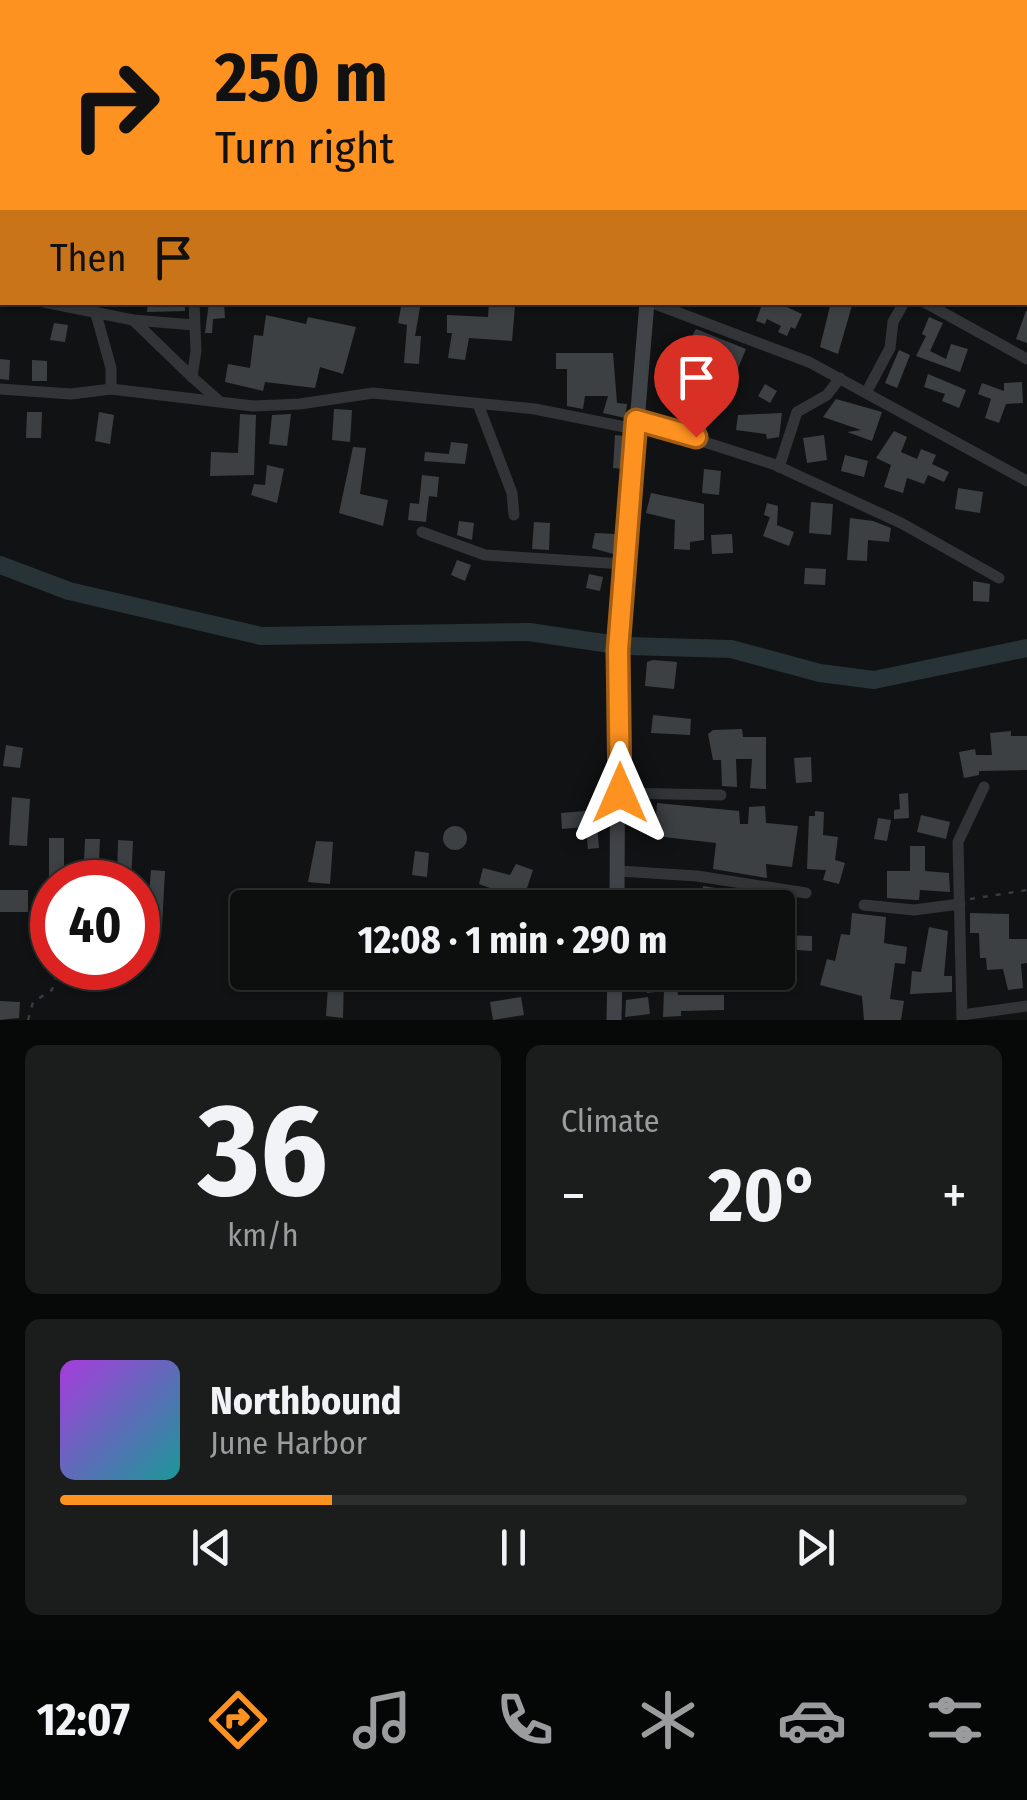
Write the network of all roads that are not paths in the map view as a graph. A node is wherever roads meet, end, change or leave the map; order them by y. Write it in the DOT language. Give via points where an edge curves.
graph roads {
  1 [pos="57,305"];
  2 [pos="194,305"];
  3 [pos="649,305"];
  4 [pos="657,305"];
  5 [pos="902,305"];
  6 [pos="929,305"];
  7 [pos="96,314"];
  8 [pos="133,320"];
  9 [pos="194,325"];
  10 [pos="1027,359"];
  11 [pos="192,377"];
  12 [pos="840,378"];
  13 [pos="0,389"];
  14 [pos="111,389"];
  15 [pos="866,392"];
  16 [pos="218,400"];
  17 [pos="478,404"];
  18 [pos="636,424"];
  19 [pos="778,466"];
  20 [pos="1027,481"];
  21 [pos="514,515"];
  22 [pos="422,532"];
  23 [pos="623,564"];
  24 [pos="999,578"];
  25 [pos="984,787"];
  26 [pos="620,793"];
  27 [pos="721,794"];
  28 [pos="619,871"];
  29 [pos="618,890"];
  30 [pos="806,893"];
  31 [pos="960,904"];
  32 [pos="864,905"];
  33 [pos="615,990"];
  34 [pos="1027,1006"];
  35 [pos="962,1018"];
  36 [pos="614,1020"];
  1 -- 7 [label="street"];
  2 -- 9 [label="street"];
  3 -- 18 [label="street"];
  4 -- 12 [label="street"];
  5 -- 15 [label="street" via="890,348"];
  6 -- 10 [label="street"];
  7 -- 8 [label="street"];
  7 -- 14 [label="street"];
  8 -- 9 [label="street"];
  8 -- 11 [label="street"];
  9 -- 11 [label="street"];
  11 -- 16 [label="street"];
  12 -- 15 [label="street"];
  12 -- 19 [label="street" via="827,395 797,412"];
  13 -- 14 [label="street"];
  14 -- 16 [label="street"];
  15 -- 20 [label="street"];
  16 -- 17 [label="street" via="300,404 373,392"];
  17 -- 18 [label="street"];
  17 -- 21 [label="street"];
  18 -- 19 [label="street"];
  18 -- 23 [label="street"];
  19 -- 24 [label="street" via="902,523"];
  22 -- 23 [label="street" via="485,555"];
  23 -- 26 [label="street"];
  25 -- 31 [label="street" via="958,842"];
  26 -- 27 [label="street"];
  26 -- 28 [label="street"];
  28 -- 29 [label="street"];
  28 -- 30 [label="street"];
  31 -- 32 [label="street" via="914,910"];
  31 -- 35 [label="street"];
  33 -- 36 [label="street"];
  34 -- 35 [label="street"];
}
